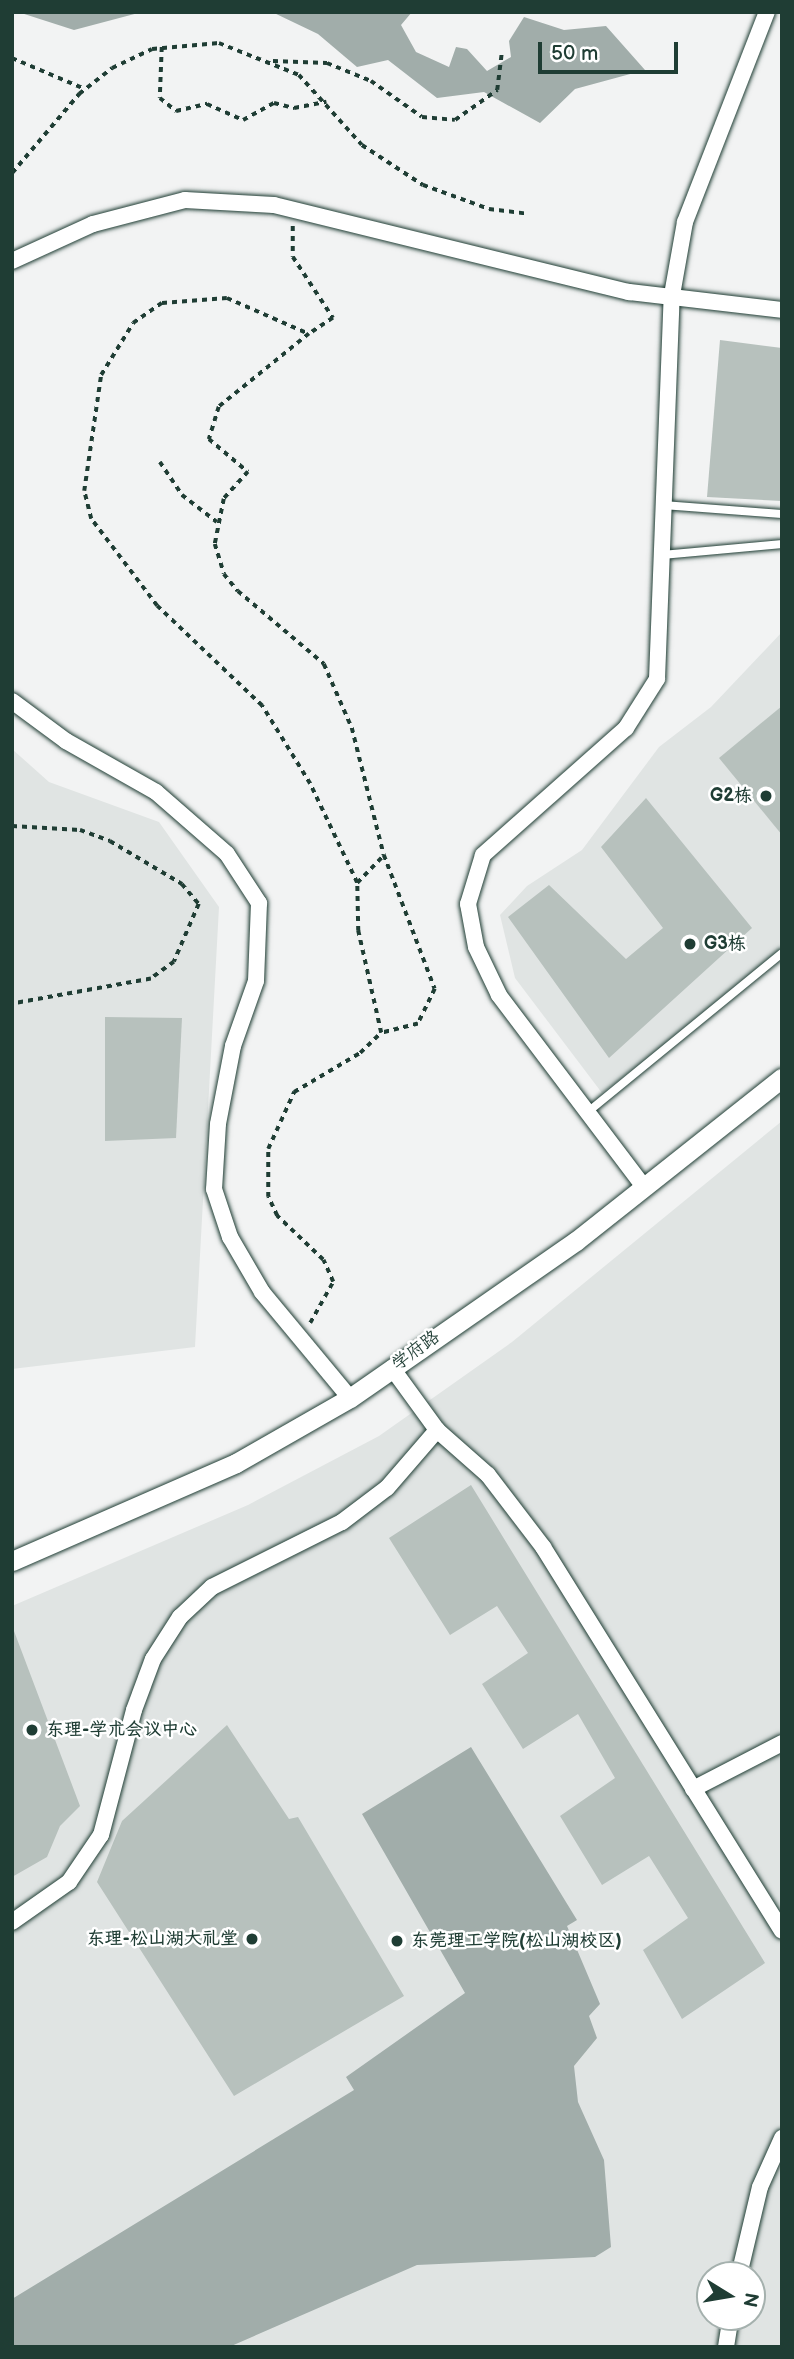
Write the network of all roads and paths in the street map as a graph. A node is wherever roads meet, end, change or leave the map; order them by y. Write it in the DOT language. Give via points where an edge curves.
graph roads {
  1 [pos="767,12"];
  2 [pos="162,47"];
  3 [pos="502,52"];
  4 [pos="12,58"];
  5 [pos="271,61"];
  6 [pos="85,89"];
  7 [pos="326,102"];
  8 [pos="12,173"];
  9 [pos="297,210"];
  10 [pos="527,214"];
  11 [pos="12,261"];
  12 [pos="672,295"];
  13 [pos="782,310"];
  14 [pos="309,334"];
  15 [pos="160,462"];
  16 [pos="662,505"];
  17 [pos="782,514"];
  18 [pos="217,522"];
  19 [pos="782,544"];
  20 [pos="662,555"];
  21 [pos="12,701"];
  22 [pos="12,825"];
  23 [pos="384,855"];
  24 [pos="358,883"];
  25 [pos="782,953"];
  26 [pos="12,1004"];
  27 [pos="381,1033"];
  28 [pos="782,1078"];
  29 [pos="589,1111"];
  30 [pos="645,1187"];
  31 [pos="301,1337"];
  32 [pos="392,1368"];
  33 [pos="350,1398"];
  34 [pos="437,1430"];
  35 [pos="12,1560"];
  36 [pos="782,1743"];
  37 [pos="694,1789"];
  38 [pos="12,1922"];
  39 [pos="782,1931"];
  40 [pos="782,2138"];
  41 [pos="742,2261"];
  1 -- 12 [label="street" via="685,222"];
  2 -- 5 [label="path" via="219,43"];
  2 -- 6 [label="path" via="112,68"];
  2 -- 7 [label="path" via="160,98 176,111 207,104 243,120 274,103 294,108"];
  3 -- 5 [label="path" via="502,80 472,112 455,120 422,117 344,68 297,57"];
  4 -- 6 [label="path"];
  5 -- 7 [label="path" via="299,75"];
  6 -- 8 [label="path"];
  7 -- 10 [label="path" via="362,145 423,185 489,209"];
  9 -- 11 [label="street" via="185,200 93,224"];
  9 -- 12 [label="street" via="629,292"];
  9 -- 14 [label="path" via="293,257 333,318"];
  12 -- 13 [label="street"];
  12 -- 16 [label="street"];
  14 -- 18 [label="path" via="219,407 209,439 248,472 224,499"];
  14 -- 24 [label="path" via="214,296 162,303 146,314 118,341 101,375 84,491 91,519 125,569 262,706 310,783"];
  15 -- 18 [label="path" via="183,495"];
  16 -- 17 [label="lane"];
  16 -- 20 [label="street"];
  18 -- 23 [label="path" via="224,574 303,643 333,681 352,728"];
  19 -- 20 [label="lane"];
  20 -- 29 [label="street" via="657,679 646,700 626,728 483,855 468,904 484,969"];
  21 -- 31 [label="street" via="66,741 156,792 228,854 259,903 256,981 233,1046 218,1124 214,1189 230,1237 262,1292"];
  22 -- 26 [label="path" via="80,830 110,841 161,870 199,904 174,962 151,979"];
  23 -- 24 [label="path"];
  23 -- 27 [label="path" via="435,989 418,1024"];
  24 -- 27 [label="path" via="358,931"];
  25 -- 29 [label="lane"];
  27 -- 31 [label="path" via="360,1053 294,1092 268,1149 268,1197 277,1216 323,1260 333,1282"];
  28 -- 30 [label="street, 学府路"];
  29 -- 30 [label="street"];
  30 -- 32 [label="street, 学府路"];
  31 -- 33 [label="street"];
  32 -- 33 [label="street, 学府路"];
  32 -- 34 [label="street"];
  33 -- 35 [label="street, 学府路" via="236,1462"];
  34 -- 37 [label="street" via="488,1475 543,1547"];
  34 -- 38 [label="street" via="387,1488 342,1522 212,1587 180,1617 153,1659 134,1710 101,1835 69,1882"];
  36 -- 37 [label="street"];
  37 -- 39 [label="street"];
  40 -- 41 [label="street" via="760,2187"];
}
